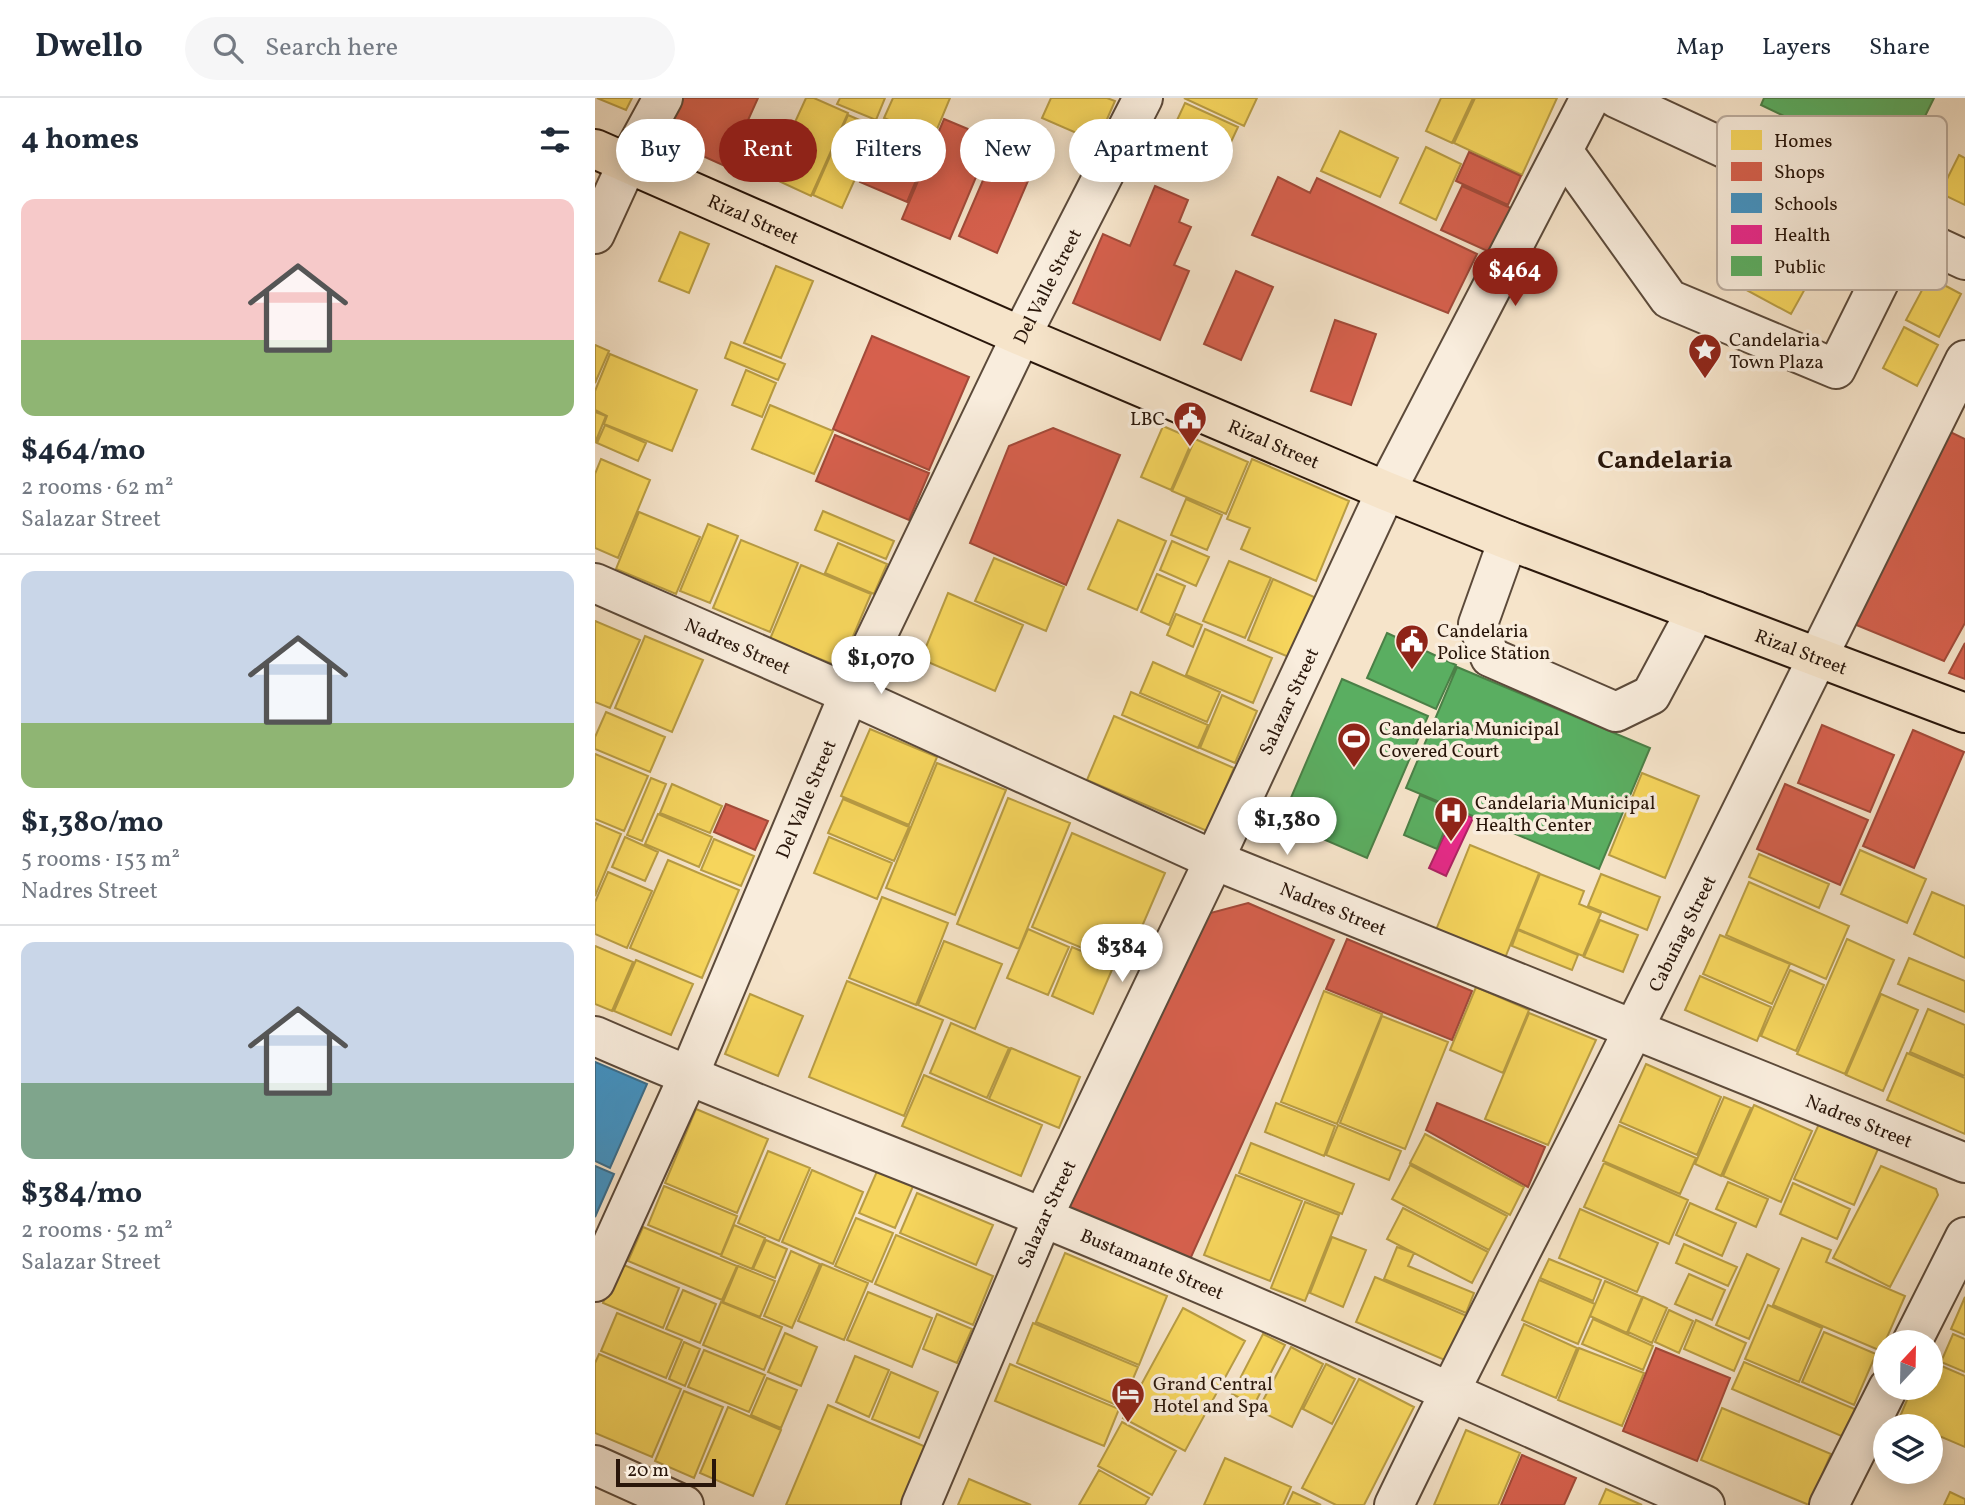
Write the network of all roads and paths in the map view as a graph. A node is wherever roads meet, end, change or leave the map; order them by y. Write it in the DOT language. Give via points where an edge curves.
graph roads {
  1 [pos="663,98"];
  2 [pos="1143,98"];
  3 [pos="1590,98"];
  4 [pos="1616,98"];
  5 [pos="1717,145"];
  6 [pos="1563,151"];
  7 [pos="611,157"];
  8 [pos="595,234"];
  9 [pos="1947,252"];
  10 [pos="1965,260"];
  11 [pos="1875,290"];
  12 [pos="1021,336"];
  13 [pos="1965,360"];
  14 [pos="1386,491"];
  15 [pos="1508,540"];
  16 [pos="595,583"];
  17 [pos="1696,611"];
  18 [pos="1817,656"];
  19 [pos="849,694"];
  20 [pos="1965,713"];
  21 [pos="1214,860"];
  22 [pos="1634,1029"];
  23 [pos="595,1036"];
  24 [pos="688,1077"];
  25 [pos="1965,1163"];
  26 [pos="1044,1217"];
  27 [pos="1965,1237"];
  28 [pos="595,1282"];
  29 [pos="1918,1330"];
  30 [pos="1449,1391"];
  31 [pos="1882,1400"];
  32 [pos="595,1465"];
  33 [pos="684,1505"];
  34 [pos="922,1505"];
  35 [pos="1394,1505"];
  36 [pos="1705,1505"];
  37 [pos="1829,1505"];
  1 -- 7 [label="street"];
  2 -- 12 [label="street, Del Valle Street"];
  3 -- 6 [label="street, Salazar Street"];
  4 -- 5 [label="street"];
  6 -- 11 [label="street" via="1669,299 1836,369"];
  6 -- 14 [label="street, Salazar Street"];
  7 -- 8 [label="street"];
  7 -- 12 [label="main road, Rizal Street"];
  9 -- 10 [label="street"];
  12 -- 14 [label="main road, Rizal Street"];
  12 -- 19 [label="street, Del Valle Street"];
  13 -- 18 [label="street, Cabuñag Street"];
  14 -- 15 [label="main road, Rizal Street"];
  14 -- 21 [label="street, Salazar Street"];
  15 -- 17 [label="main road, Rizal Street"];
  15 -- 17 [label="street" via="1478,624 1490,657 1616,712 1651,695"];
  16 -- 19 [label="street, Nadres Street"];
  17 -- 18 [label="main road, Rizal Street"];
  18 -- 20 [label="main road, Rizal Street"];
  18 -- 22 [label="street, Cabuñag Street"];
  19 -- 21 [label="street, Nadres Street"];
  19 -- 24 [label="street, Del Valle Street"];
  21 -- 22 [label="street, Nadres Street"];
  21 -- 26 [label="street, Salazar Street"];
  22 -- 25 [label="street, Nadres Street"];
  22 -- 30 [label="street, Cabuñag Street"];
  23 -- 24 [label="street, Bustamante Street"];
  24 -- 26 [label="street, Bustamante Street"];
  24 -- 28 [label="street, Del Valle Street"];
  26 -- 30 [label="street, Bustamante Street"];
  26 -- 34 [label="street, Salazar Street"];
  27 -- 29 [label="street"];
  30 -- 35 [label="street, Cabuñag Street"];
  30 -- 36 [label="street, Bustamante Street"];
  31 -- 37 [label="street"];
  32 -- 33 [label="street"];
}
